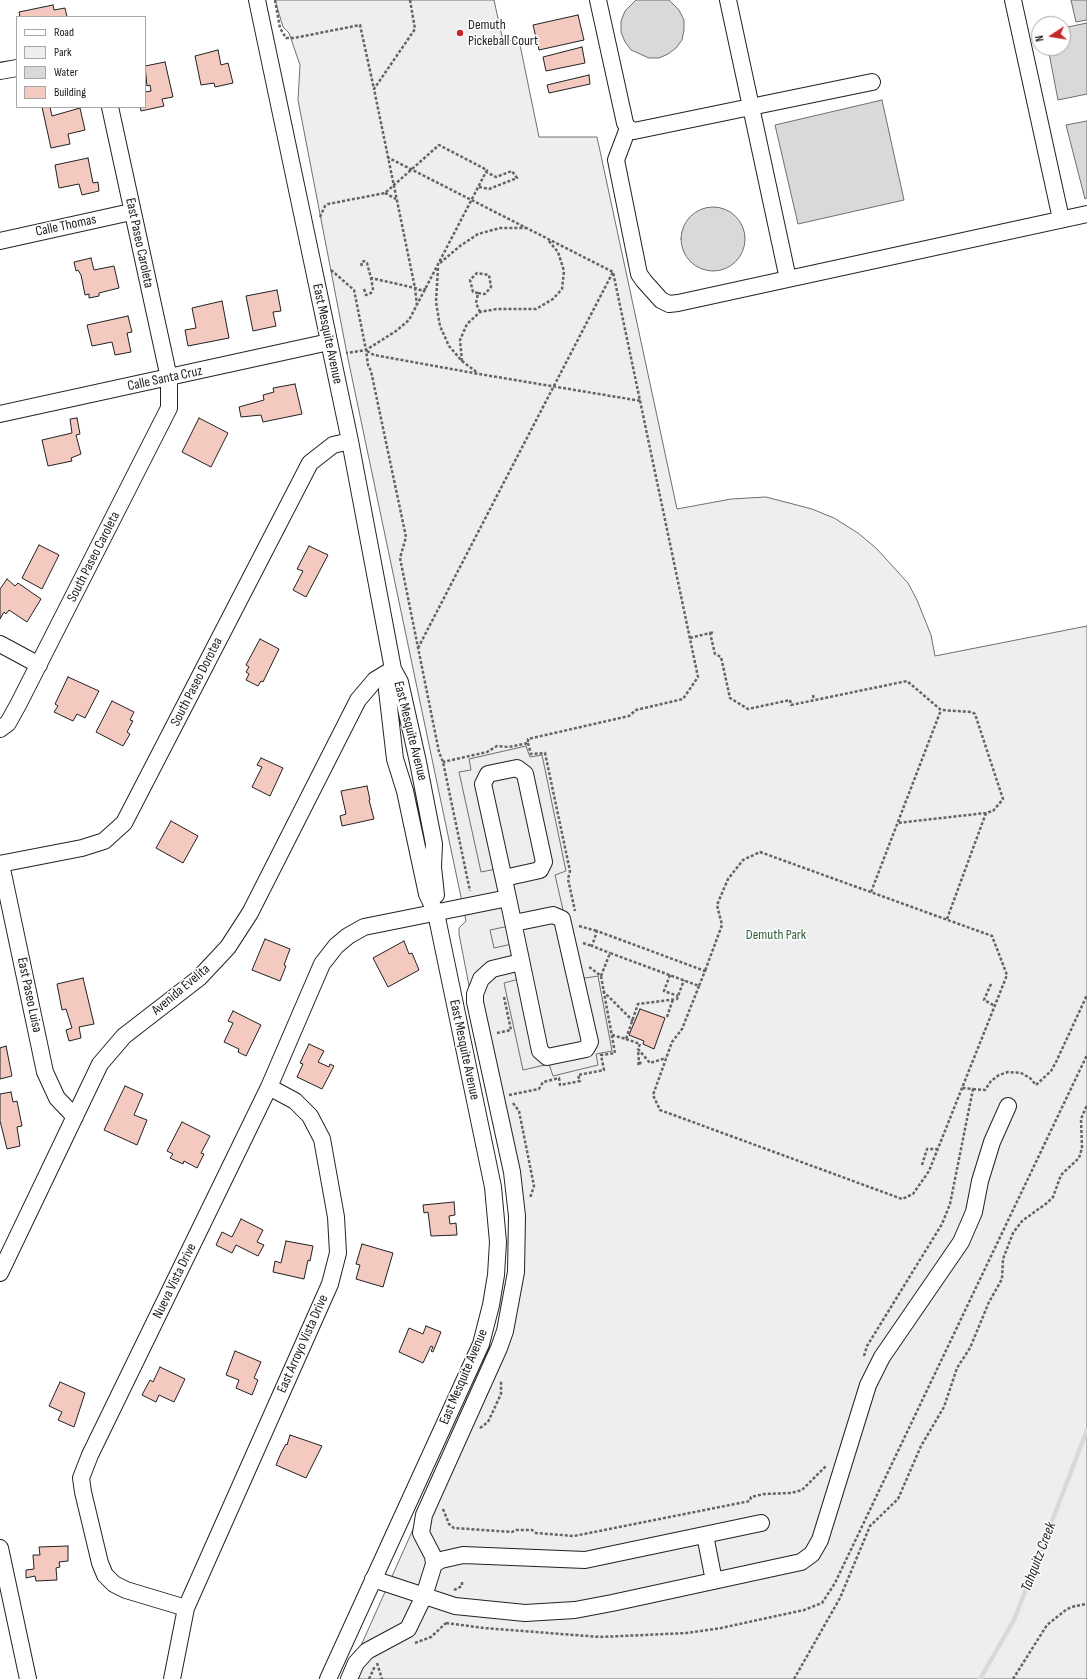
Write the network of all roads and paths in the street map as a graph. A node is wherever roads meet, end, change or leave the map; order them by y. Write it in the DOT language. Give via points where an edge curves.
graph roads {
  1 [pos="257,0"];
  2 [pos="275,0"];
  3 [pos="410,0"];
  4 [pos="598,0"];
  5 [pos="728,0"];
  6 [pos="1014,0"];
  7 [pos="16,68"];
  8 [pos="0,71"];
  9 [pos="872,82"];
  10 [pos="374,89"];
  11 [pos="751,107"];
  12 [pos="110,108"];
  13 [pos="628,128"];
  14 [pos="387,157"];
  15 [pos="412,169"];
  16 [pos="486,172"];
  17 [pos="393,185"];
  18 [pos="478,187"];
  19 [pos="385,193"];
  20 [pos="396,199"];
  21 [pos="472,200"];
  22 [pos="131,212"];
  23 [pos="1087,214"];
  24 [pos="320,216"];
  25 [pos="1061,219"];
  26 [pos="527,228"];
  27 [pos="546,238"];
  28 [pos="0,240"];
  29 [pos="362,266"];
  30 [pos="438,266"];
  31 [pos="331,270"];
  32 [pos="613,272"];
  33 [pos="371,278"];
  34 [pos="788,279"];
  35 [pos="415,288"];
  36 [pos="427,288"];
  37 [pos="364,289"];
  38 [pos="478,294"];
  39 [pos="417,307"];
  40 [pos="480,312"];
  41 [pos="329,342"];
  42 [pos="366,350"];
  43 [pos="343,354"];
  44 [pos="462,361"];
  45 [pos="479,374"];
  46 [pos="168,378"];
  47 [pos="553,387"];
  48 [pos="641,402"];
  49 [pos="0,414"];
  50 [pos="350,441"];
  51 [pos="715,632"];
  52 [pos="710,633"];
  53 [pos="690,638"];
  54 [pos="0,644"];
  55 [pos="418,648"];
  56 [pos="39,665"];
  57 [pos="393,669"];
  58 [pos="813,695"];
  59 [pos="814,700"];
  60 [pos="941,710"];
  61 [pos="0,729"];
  62 [pos="443,762"];
  63 [pos="986,813"];
  64 [pos="897,823"];
  65 [pos="1,864"];
  66 [pos="504,878"];
  67 [pos="871,892"];
  68 [pos="471,896"];
  69 [pos="508,898"];
  70 [pos="436,913"];
  71 [pos="947,919"];
  72 [pos="514,923"];
  73 [pos="579,926"];
  74 [pos="597,931"];
  75 [pos="582,943"];
  76 [pos="592,946"];
  77 [pos="610,953"];
  78 [pos="521,962"];
  79 [pos="705,971"];
  80 [pos="670,975"];
  81 [pos="601,976"];
  82 [pos="684,980"];
  83 [pos="991,984"];
  84 [pos="699,986"];
  85 [pos="603,991"];
  86 [pos="1087,995"];
  87 [pos="678,996"];
  88 [pos="504,997"];
  89 [pos="673,999"];
  90 [pos="995,1006"];
  91 [pos="667,1017"];
  92 [pos="633,1021"];
  93 [pos="494,1034"];
  94 [pos="612,1035"];
  95 [pos="626,1039"];
  96 [pos="638,1049"];
  97 [pos="666,1058"];
  98 [pos="643,1065"];
  99 [pos="268,1087"];
  100 [pos="506,1088"];
  101 [pos="962,1088"];
  102 [pos="974,1089"];
  103 [pos="1087,1105"];
  104 [pos="1008,1106"];
  105 [pos="75,1117"];
  106 [pos="938,1149"];
  107 [pos="922,1165"];
  108 [pos="529,1201"];
  109 [pos="0,1273"];
  110 [pos="863,1360"];
  111 [pos="501,1377"];
  112 [pos="477,1434"];
  113 [pos="831,1462"];
  114 [pos="441,1503"];
  115 [pos="761,1523"];
  116 [pos="705,1535"];
  117 [pos="0,1548"];
  118 [pos="429,1548"];
  119 [pos="463,1555"];
  120 [pos="434,1564"];
  121 [pos="374,1579"];
  122 [pos="714,1581"];
  123 [pos="424,1596"];
  124 [pos="1087,1604"];
  125 [pos="186,1608"];
  126 [pos="377,1662"];
  127 [pos="28,1679"];
  128 [pos="172,1679"];
  129 [pos="328,1679"];
  130 [pos="349,1679"];
  131 [pos="382,1679"];
  132 [pos="794,1679"];
  133 [pos="1013,1679"];
  1 -- 41 [label="street, East Mesquite Avenue"];
  2 -- 10 [label="path" via="280,28 286,38 360,25"];
  3 -- 10 [label="path" via="415,28"];
  4 -- 13 [label="street"];
  5 -- 11 [label="street"];
  6 -- 25 [label="street"];
  7 -- 8 [label="street"];
  9 -- 11 [label="street"];
  10 -- 14 [label="path"];
  11 -- 13 [label="street" via="634,131"];
  11 -- 34 [label="street"];
  12 -- 22 [label="street, East Paseo Caroleta"];
  13 -- 34 [label="street" via="616,160 640,274 661,300 669,304 678,303"];
  14 -- 15 [label="path"];
  14 -- 17 [label="path"];
  15 -- 16 [label="path" via="439,145 487,170"];
  15 -- 17 [label="path"];
  15 -- 21 [label="path"];
  16 -- 18 [label="path"];
  16 -- 18 [label="path" via="496,177 512,171 518,178 489,189"];
  17 -- 19 [label="path"];
  17 -- 20 [label="path"];
  18 -- 21 [label="path"];
  19 -- 20 [label="path"];
  19 -- 24 [label="path" via="328,204"];
  20 -- 35 [label="path"];
  21 -- 26 [label="path"];
  21 -- 30 [label="path"];
  22 -- 28 [label="street, Calle Thomas"];
  22 -- 46 [label="street, East Paseo Caroleta"];
  23 -- 25 [label="street"];
  25 -- 34 [label="street"];
  26 -- 27 [label="path"];
  26 -- 30 [label="path" via="500,228 478,234"];
  27 -- 32 [label="path"];
  27 -- 40 [label="path" via="558,252 564,271 562,289 553,299 536,308"];
  29 -- 33 [label="path" via="361,263 364,261 367,263"];
  30 -- 36 [label="path"];
  30 -- 44 [label="path" via="436,302 440,326 449,346"];
  31 -- 42 [label="path" via="354,290"];
  32 -- 47 [label="path"];
  32 -- 48 [label="path"];
  33 -- 35 [label="path"];
  33 -- 37 [label="path" via="371,293 366,295"];
  35 -- 36 [label="path"];
  35 -- 39 [label="path"];
  36 -- 39 [label="path"];
  38 -- 38 [label="path" via="473,292 470,280 477,274 489,276 491,287 485,294"];
  38 -- 40 [label="path" via="476,303"];
  39 -- 42 [label="path" via="409,320 396,331"];
  40 -- 44 [label="path" via="467,324 460,340"];
  41 -- 46 [label="street, Calle Santa Cruz"];
  41 -- 50 [label="street, East Mesquite Avenue"];
  42 -- 43 [label="path"];
  42 -- 45 [label="path" via="374,355"];
  42 -- 55 [label="path" via="406,537 400,558"];
  44 -- 45 [label="path"];
  45 -- 47 [label="path"];
  46 -- 49 [label="street, Calle Santa Cruz"];
  46 -- 56 [label="street, South Paseo Caroleta" via="170,408"];
  47 -- 48 [label="path"];
  47 -- 55 [label="path"];
  48 -- 53 [label="path"];
  50 -- 57 [label="street, East Mesquite Avenue"];
  50 -- 65 [label="street, South Paseo Dorotea" via="333,445 310,463 124,823 104,840 82,848"];
  51 -- 52 [label="path"];
  52 -- 53 [label="path"];
  52 -- 59 [label="path" via="715,654 721,657 730,698 748,709 790,700 791,705"];
  53 -- 62 [label="path" via="698,677 683,700 636,710 629,716 528,739 528,743 509,747 497,746 487,752"];
  54 -- 56 [label="street"];
  55 -- 62 [label="path"];
  56 -- 61 [label="street, South Paseo Caroleta" via="8,723"];
  57 -- 70 [label="street, East Mesquite Avenue" via="400,682 434,844"];
  57 -- 70 [label="street, East Mesquite Avenue" via="387,690 395,759 405,791 427,894"];
  57 -- 105 [label="street, Avenida Evelita" via="375,680 358,700 250,913 228,947 199,978 124,1036 100,1064"];
  58 -- 59 [label="path"];
  59 -- 60 [label="path" via="907,681"];
  60 -- 63 [label="path" via="975,714 1003,799 993,811"];
  60 -- 64 [label="path"];
  62 -- 68 [label="path"];
  63 -- 64 [label="path"];
  63 -- 71 [label="path"];
  64 -- 67 [label="path"];
  65 -- 105 [label="street, East Paseo Luisa" via="45,1072 57,1098"];
  66 -- 66 [label="street" via="483,784 488,774 517,768 525,774 544,862 540,870"];
  66 -- 69 [label="street"];
  67 -- 71 [label="path"];
  67 -- 79 [label="path" via="760,852 744,860 728,879 717,905 722,925"];
  69 -- 70 [label="street, Nueva Vista Drive"];
  69 -- 72 [label="street"];
  70 -- 99 [label="street, Nueva Vista Drive" via="364,927 336,946 322,964"];
  70 -- 121 [label="street, East Mesquite Avenue" via="493,1187 498,1242 496,1275 481,1344"];
  71 -- 90 [label="path" via="992,936 1008,975"];
  72 -- 78 [label="street"];
  72 -- 78 [label="street" via="553,915 562,919 590,1042 586,1049 546,1057 540,1051"];
  73 -- 74 [label="path"];
  74 -- 76 [label="path"];
  74 -- 79 [label="path"];
  75 -- 76 [label="path"];
  76 -- 77 [label="path"];
  77 -- 80 [label="path"];
  77 -- 81 [label="path"];
  78 -- 118 [label="street" via="492,969 480,979 475,994 515,1195 518,1242 512,1299 499,1348 424,1515 421,1533"];
  79 -- 84 [label="path"];
  80 -- 82 [label="path"];
  80 -- 87 [label="path" via="664,991"];
  82 -- 84 [label="path"];
  82 -- 87 [label="path"];
  83 -- 90 [label="path" via="984,1000"];
  84 -- 97 [label="path" via="682,1029 672,1042"];
  85 -- 92 [label="path"];
  86 -- 102 [label="path" via="1051,1071 1036,1085 1020,1073 1008,1072 991,1081 985,1090"];
  87 -- 89 [label="path"];
  88 -- 93 [label="path" via="511,1030"];
  89 -- 91 [label="path"];
  89 -- 92 [label="path" via="638,1004"];
  90 -- 101 [label="path"];
  92 -- 95 [label="path"];
  94 -- 95 [label="path"];
  95 -- 96 [label="path" via="640,1044"];
  96 -- 97 [label="path" via="650,1063"];
  96 -- 98 [label="path" via="639,1064"];
  97 -- 106 [label="path" via="653,1094 660,1110 902,1199 914,1194 929,1171"];
  99 -- 125 [label="street, East Arroyo Vista Drive" via="295,1101 310,1116 322,1138 336,1217 338,1253 330,1284"];
  99 -- 125 [label="street, Nueva Vista Drive" via="81,1478 105,1575 114,1584 126,1590"];
  100 -- 108 [label="path" via="507,1095 519,1111 534,1186"];
  101 -- 102 [label="path"];
  101 -- 106 [label="path"];
  102 -- 110 [label="path" via="950,1204 942,1224 867,1346"];
  103 -- 132 [label="path" via="1081,1119 1082,1148 1079,1158 1061,1175 1053,1197 1047,1204 1022,1221 1013,1233 1003,1259 1002,1279 970,1348 957,1368 944,1407 921,1446 898,1499 870,1526 840,1598"];
  104 -- 122 [label="street" via="992,1142 974,1212 961,1242 882,1357 868,1385 820,1540 812,1554 801,1562"];
  105 -- 109 [label="street, Avenida Evelita"];
  106 -- 107 [label="path" via="927,1149"];
  111 -- 112 [label="path" via="501,1394 488,1422"];
  113 -- 114 [label="path" via="802,1490 764,1494 751,1497 750,1501 574,1536 536,1533 532,1530 512,1532 454,1528 449,1524"];
  115 -- 116 [label="street"];
  116 -- 119 [label="street" via="577,1561"];
  116 -- 122 [label="street"];
  117 -- 127 [label="street"];
  118 -- 119 [label="street" via="453,1550"];
  118 -- 120 [label="street"];
  119 -- 120 [label="street"];
  120 -- 123 [label="street"];
  121 -- 123 [label="street"];
  121 -- 129 [label="street, East Mesquite Avenue"];
  122 -- 123 [label="street" via="575,1610 525,1613 455,1606"];
  123 -- 130 [label="street" via="408,1629 367,1651 356,1663"];
  124 -- 133 [label="path" via="1067,1609 1047,1625"];
  125 -- 128 [label="street"];
  126 -- 131 [label="path"];
}
